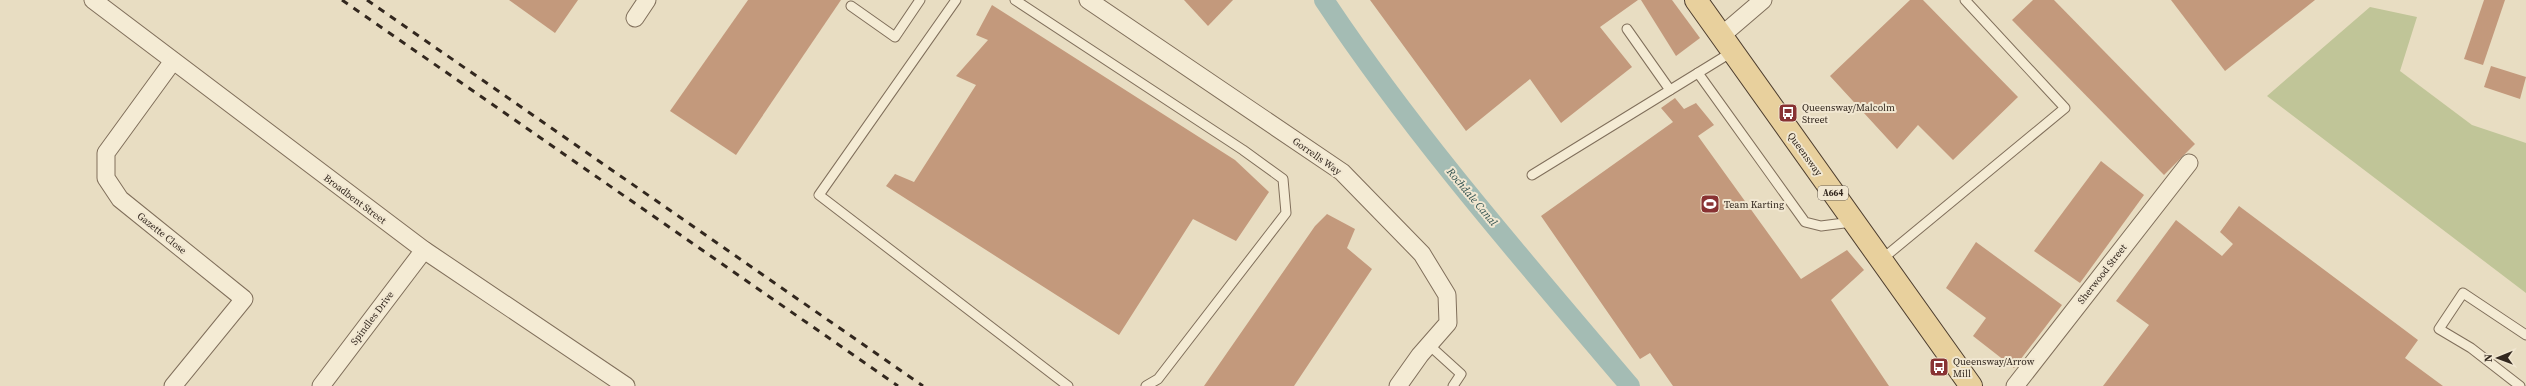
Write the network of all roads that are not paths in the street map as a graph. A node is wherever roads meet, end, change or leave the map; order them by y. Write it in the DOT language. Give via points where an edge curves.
graph roads {
  1 [pos="92,0"];
  2 [pos="647,0"];
  3 [pos="919,0"];
  4 [pos="956,0"];
  5 [pos="1015,0"];
  6 [pos="1088,0"];
  7 [pos="1696,0"];
  8 [pos="1763,0"];
  9 [pos="1965,0"];
  10 [pos="851,6"];
  11 [pos="635,18"];
  12 [pos="1627,29"];
  13 [pos="1727,44"];
  14 [pos="173,62"];
  15 [pos="1698,73"];
  16 [pos="1670,90"];
  17 [pos="2189,163"];
  18 [pos="1532,175"];
  19 [pos="1854,222"];
  20 [pos="424,250"];
  21 [pos="1881,260"];
  22 [pos="2526,335"];
  23 [pos="1429,344"];
  24 [pos="173,386"];
  25 [pos="321,386"];
  26 [pos="626,386"];
  27 [pos="1068,386"];
  28 [pos="1146,386"];
  29 [pos="1398,386"];
  30 [pos="1453,386"];
  31 [pos="1971,386"];
  32 [pos="2015,386"];
  33 [pos="2520,386"];
  1 -- 14 [label="street, Broadbent Street"];
  2 -- 11 [label="street"];
  3 -- 10 [label="lane" via="895,37"];
  4 -- 27 [label="lane" via="819,195"];
  5 -- 28 [label="lane" via="1283,179 1286,213 1158,379"];
  6 -- 23 [label="street, Gorrells Way" via="1342,172 1422,254 1447,295 1448,323"];
  7 -- 13 [label="main road, Queensway / A664"];
  8 -- 13 [label="street"];
  9 -- 21 [label="lane" via="2065,108"];
  12 -- 16 [label="lane"];
  13 -- 15 [label="lane"];
  13 -- 19 [label="main road, Queensway / A664"];
  14 -- 20 [label="street, Broadbent Street"];
  14 -- 24 [label="street, Gazette Close" via="106,153 106,178 120,199 244,299"];
  15 -- 16 [label="lane"];
  15 -- 19 [label="lane" via="1805,222 1821,226"];
  16 -- 18 [label="lane"];
  17 -- 32 [label="street, Sherwood Street"];
  19 -- 21 [label="main road, Queensway / A664"];
  20 -- 25 [label="street, Spindles Drive"];
  20 -- 26 [label="street, Broadbent Street"];
  21 -- 31 [label="main road, Queensway / A664"];
  22 -- 33 [label="lane" via="2464,292 2439,329 2472,348"];
  23 -- 29 [label="street, Gorrells Way"];
  23 -- 30 [label="lane" via="1461,374"];
}
